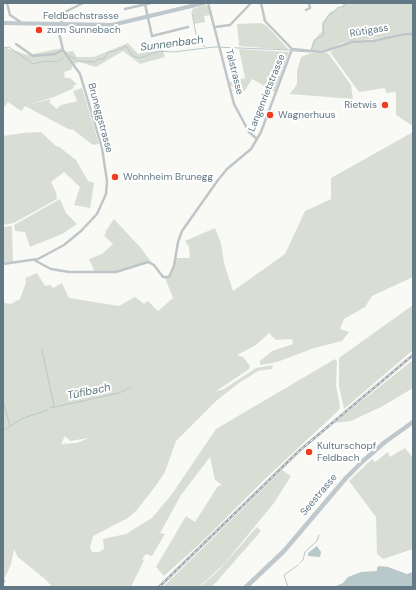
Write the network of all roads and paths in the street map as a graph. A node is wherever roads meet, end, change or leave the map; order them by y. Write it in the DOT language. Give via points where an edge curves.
graph roads {
  1 [pos="6,3"];
  2 [pos="83,3"];
  3 [pos="151,3"];
  4 [pos="204,3"];
  5 [pos="208,3"];
  6 [pos="251,3"];
  7 [pos="260,3"];
  8 [pos="309,3"];
  9 [pos="145,4"];
  10 [pos="125,9"];
  11 [pos="306,10"];
  12 [pos="148,18"];
  13 [pos="3,23"];
  14 [pos="22,23"];
  15 [pos="59,24"];
  16 [pos="188,27"];
  17 [pos="215,27"];
  18 [pos="413,34"];
  19 [pos="16,44"];
  20 [pos="292,49"];
  21 [pos="63,50"];
  22 [pos="257,139"];
  23 [pos="34,260"];
  24 [pos="3,264"];
  25 [pos="413,422"];
  26 [pos="246,587"];
  1 -- 14 [label="street" via="10,15"];
  2 -- 15 [label="street" via="62,15"];
  3 -- 9 [label="street"];
  4 -- 12 [label="main road, Feldbachstrasse"];
  5 -- 17 [label="street, Talstrasse"];
  6 -- 17 [label="street" via="230,25"];
  7 -- 20 [label="street" via="265,21"];
  8 -- 11 [label="street" via="310,8"];
  9 -- 10 [label="street"];
  9 -- 12 [label="street"];
  12 -- 15 [label="main road, Feldbachstrasse" via="112,25"];
  12 -- 16 [label="street" via="152,36"];
  13 -- 14 [label="main road, Feldbachstrasse"];
  14 -- 15 [label="main road, Feldbachstrasse"];
  15 -- 21 [label="street, Bruneggstrasse" via="58,37"];
  17 -- 22 [label="street, Talstrasse" via="236,110 249,133"];
  18 -- 20 [label="street, Rütigass" via="352,42 328,51"];
  19 -- 21 [label="street" via="33,56 55,54"];
  20 -- 22 [label="street, Langenrietstrasse" via="278,91"];
  21 -- 23 [label="street, Bruneggstrasse" via="80,76 103,152 106,192 98,212 81,231 60,248"];
  22 -- 23 [label="street, Langenrietstrasse" via="251,149 221,176 182,231 173,270 165,278 152,263 142,263 116,272 69,272 51,269"];
  23 -- 24 [label="street, Bruneggstrasse"];
  25 -- 26 [label="main road, Seestrasse" via="363,461 292,542"];
}
